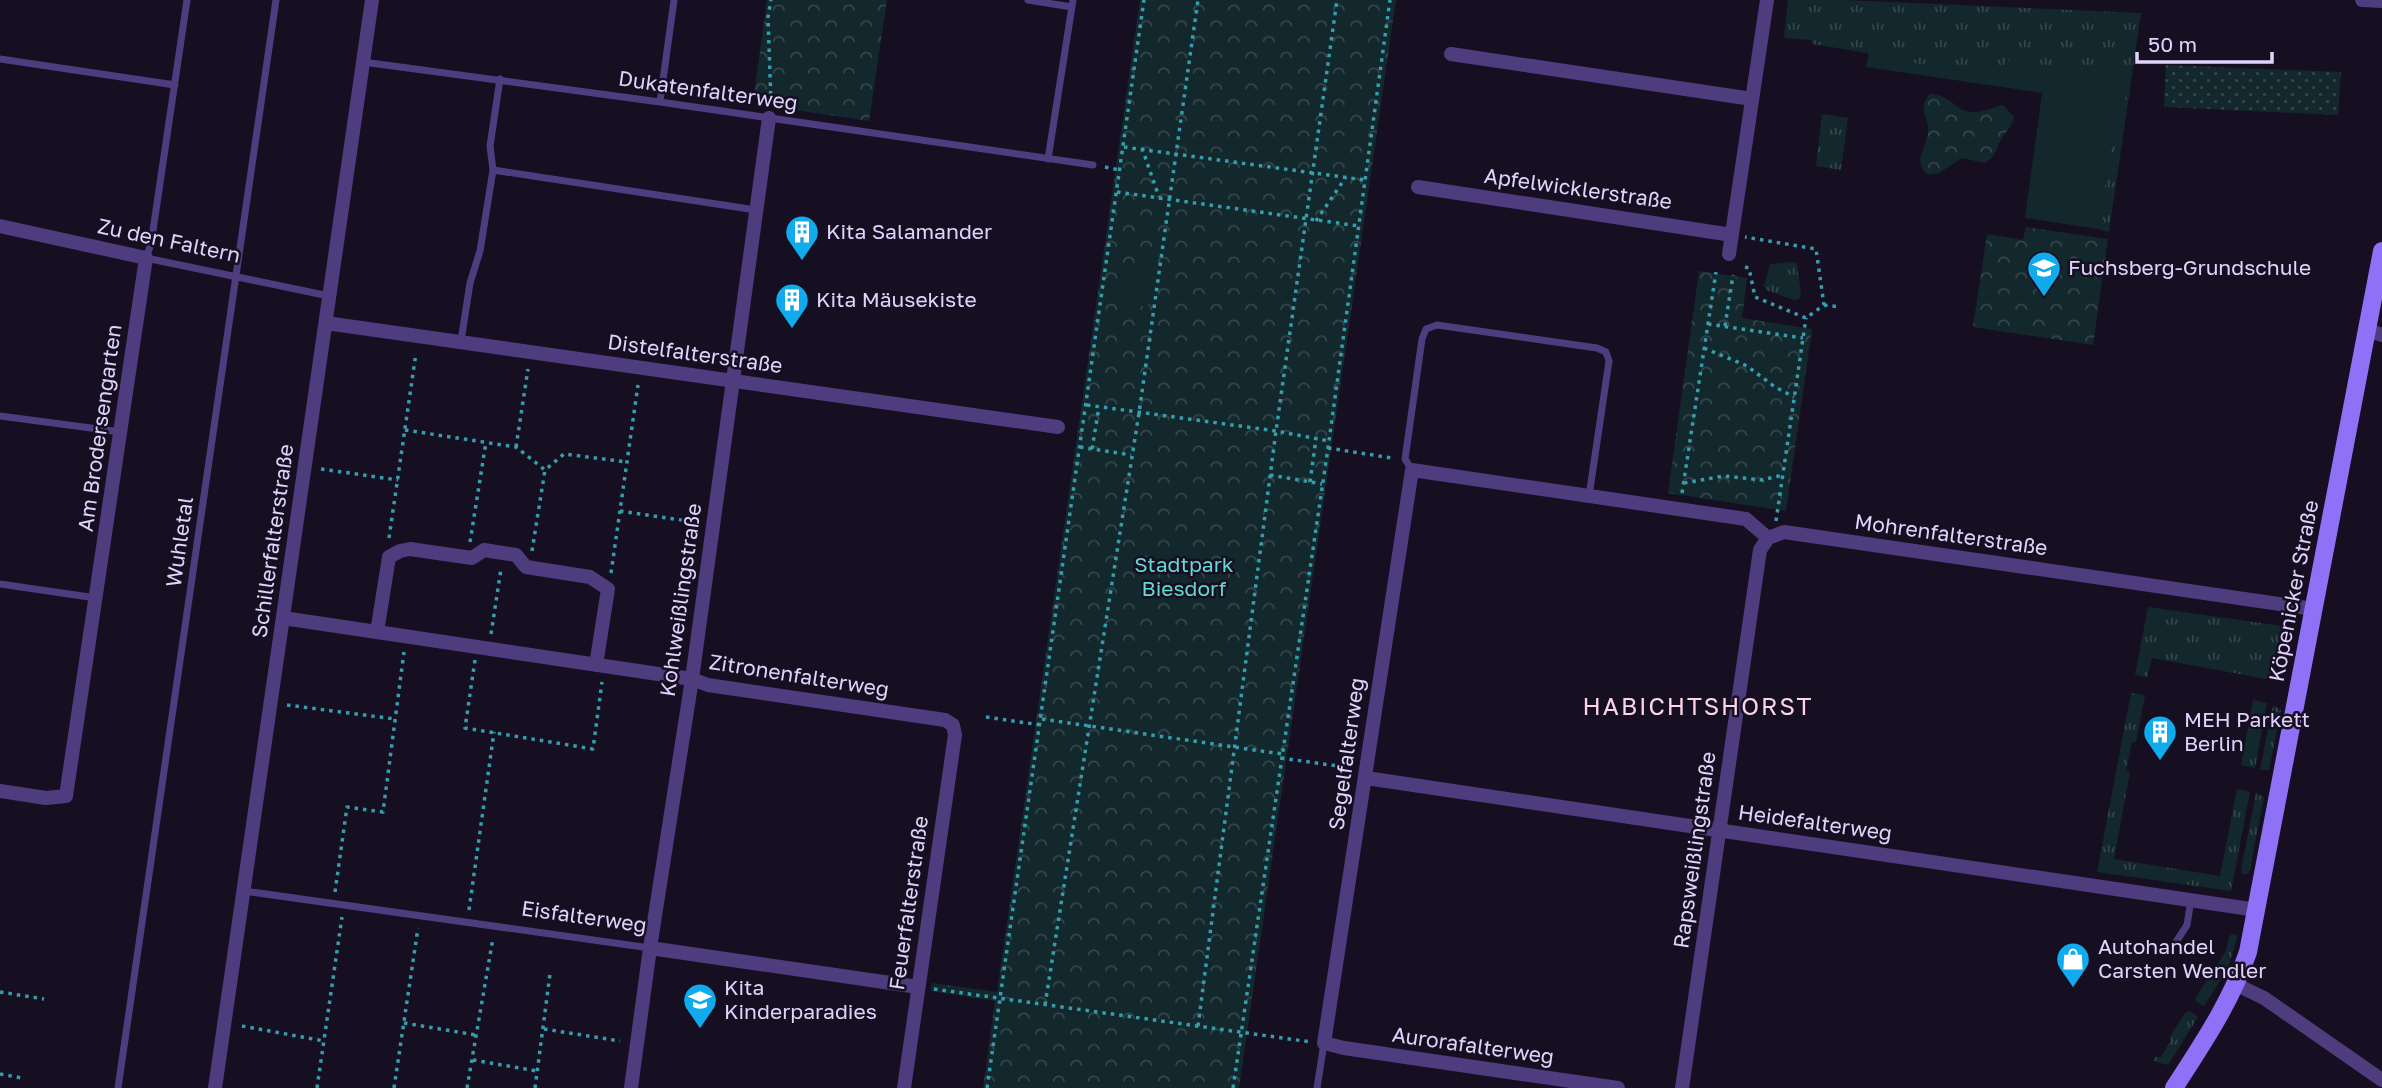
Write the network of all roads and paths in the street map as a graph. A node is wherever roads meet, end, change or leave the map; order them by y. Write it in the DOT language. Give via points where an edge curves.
graph roads {
  1 [pos="187,0"];
  2 [pos="276,0"];
  3 [pos="372,0"];
  4 [pos="674,0"];
  5 [pos="771,0"];
  6 [pos="1028,0"];
  7 [pos="1144,0"];
  8 [pos="1198,0"];
  9 [pos="1337,0"];
  10 [pos="1390,0"];
  11 [pos="1766,0"];
  12 [pos="2362,0"];
  13 [pos="2382,1"];
  14 [pos="1072,3"];
  15 [pos="1451,54"];
  16 [pos="0,59"];
  17 [pos="363,62"];
  18 [pos="500,79"];
  19 [pos="175,85"];
  20 [pos="1752,99"];
  21 [pos="660,102"];
  22 [pos="769,118"];
  23 [pos="1124,147"];
  24 [pos="1142,148"];
  25 [pos="1175,152"];
  26 [pos="1048,159"];
  27 [pos="1093,165"];
  28 [pos="493,170"];
  29 [pos="1312,172"];
  30 [pos="1346,177"];
  31 [pos="1365,180"];
  32 [pos="1418,187"];
  33 [pos="1117,192"];
  34 [pos="1159,198"];
  35 [pos="1169,200"];
  36 [pos="756,210"];
  37 [pos="1305,219"];
  38 [pos="1316,220"];
  39 [pos="0,226"];
  40 [pos="1359,226"];
  41 [pos="1732,234"];
  42 [pos="2382,251"];
  43 [pos="1729,254"];
  44 [pos="146,258"];
  45 [pos="1745,267"];
  46 [pos="1716,272"];
  47 [pos="1733,275"];
  48 [pos="236,276"];
  49 [pos="329,296"];
  50 [pos="1824,305"];
  51 [pos="1840,307"];
  52 [pos="1806,318"];
  53 [pos="326,323"];
  54 [pos="1707,324"];
  55 [pos="1726,326"];
  56 [pos="2374,333"];
  57 [pos="1803,338"];
  58 [pos="461,341"];
  59 [pos="1704,348"];
  60 [pos="416,353"];
  61 [pos="527,369"];
  62 [pos="733,382"];
  63 [pos="638,385"];
  64 [pos="1795,397"];
  65 [pos="1087,405"];
  66 [pos="1099,407"];
  67 [pos="1139,413"];
  68 [pos="0,416"];
  69 [pos="1058,427"];
  70 [pos="405,430"];
  71 [pos="1276,431"];
  72 [pos="121,432"];
  73 [pos="1316,438"];
  74 [pos="1329,440"];
  75 [pos="486,442"];
  76 [pos="516,447"];
  77 [pos="1080,447"];
  78 [pos="1328,448"];
  79 [pos="1092,449"];
  80 [pos="1131,455"];
  81 [pos="627,462"];
  82 [pos="1408,464"];
  83 [pos="321,469"];
  84 [pos="545,470"];
  85 [pos="1270,475"];
  86 [pos="1783,475"];
  87 [pos="398,480"];
  88 [pos="1310,482"];
  89 [pos="1684,483"];
  90 [pos="1322,484"];
  91 [pos="1589,496"];
  92 [pos="1680,509"];
  93 [pos="620,511"];
  94 [pos="1776,518"];
  95 [pos="695,522"];
  96 [pos="1768,538"];
  97 [pos="503,553"];
  98 [pos="389,557"];
  99 [pos="467,557"];
  100 [pos="529,567"];
  101 [pos="0,584"];
  102 [pos="608,589"];
  103 [pos="96,598"];
  104 [pos="2314,609"];
  105 [pos="283,618"];
  106 [pos="377,632"];
  107 [pos="406,636"];
  108 [pos="483,648"];
  109 [pos="600,665"];
  110 [pos="692,679"];
  111 [pos="288,705"];
  112 [pos="985,717"];
  113 [pos="395,719"];
  114 [pos="1042,719"];
  115 [pos="953,725"];
  116 [pos="1041,725"];
  117 [pos="1090,726"];
  118 [pos="494,733"];
  119 [pos="1234,747"];
  120 [pos="1282,756"];
  121 [pos="1366,774"];
  122 [pos="0,791"];
  123 [pos="1719,830"];
  124 [pos="244,891"];
  125 [pos="2191,900"];
  126 [pos="334,903"];
  127 [pos="344,905"];
  128 [pos="2258,910"];
  129 [pos="419,916"];
  130 [pos="467,922"];
  131 [pos="495,926"];
  132 [pos="2176,942"];
  133 [pos="650,948"];
  134 [pos="550,974"];
  135 [pos="2237,985"];
  136 [pos="918,987"];
  137 [pos="0,992"];
  138 [pos="998,998"];
  139 [pos="44,999"];
  140 [pos="1045,1005"];
  141 [pos="404,1023"];
  142 [pos="242,1026"];
  143 [pos="1198,1026"];
  144 [pos="544,1029"];
  145 [pos="1241,1031"];
  146 [pos="477,1035"];
  147 [pos="324,1041"];
  148 [pos="620,1041"];
  149 [pos="1324,1043"];
  150 [pos="472,1060"];
  151 [pos="537,1071"];
  152 [pos="0,1074"];
  153 [pos="22,1078"];
  154 [pos="2382,1080"];
  155 [pos="118,1088"];
  156 [pos="215,1088"];
  157 [pos="317,1088"];
  158 [pos="394,1088"];
  159 [pos="467,1088"];
  160 [pos="535,1088"];
  161 [pos="631,1088"];
  162 [pos="904,1088"];
  163 [pos="987,1088"];
  164 [pos="1233,1088"];
  165 [pos="1317,1088"];
  166 [pos="1618,1088"];
  167 [pos="1682,1088"];
  168 [pos="2174,1088"];
  1 -- 19 [label="lane, Am Brodersengarten"];
  2 -- 48 [label="lane, Wuhletal"];
  3 -- 17 [label="street, Schillerfalterstraße"];
  4 -- 21 [label="lane"];
  5 -- 22 [label="path"];
  6 -- 14 [label="lane"];
  7 -- 23 [label="path"];
  8 -- 25 [label="path"];
  9 -- 29 [label="path"];
  10 -- 31 [label="path"];
  11 -- 20 [label="street"];
  12 -- 13 [label="street"];
  14 -- 26 [label="lane"];
  15 -- 20 [label="street"];
  16 -- 19 [label="lane"];
  17 -- 18 [label="lane, Dukatenfalterweg"];
  17 -- 49 [label="street, Schillerfalterstraße"];
  18 -- 21 [label="lane, Dukatenfalterweg"];
  18 -- 28 [label="lane" via="490,146"];
  19 -- 44 [label="lane, Am Brodersengarten"];
  20 -- 41 [label="street"];
  21 -- 22 [label="lane, Dukatenfalterweg"];
  22 -- 26 [label="lane, Dukatenfalterweg"];
  22 -- 36 [label="street, Kohlweißlingstraße"];
  23 -- 24 [label="path"];
  23 -- 33 [label="path"];
  24 -- 25 [label="path"];
  24 -- 34 [label="path"];
  25 -- 29 [label="path"];
  25 -- 35 [label="path"];
  26 -- 27 [label="lane, Dukatenfalterweg"];
  28 -- 36 [label="lane"];
  28 -- 58 [label="lane"];
  29 -- 30 [label="path"];
  29 -- 37 [label="path"];
  30 -- 31 [label="path"];
  30 -- 38 [label="path"];
  31 -- 40 [label="path"];
  32 -- 41 [label="street, Apfelwicklerstraße"];
  33 -- 34 [label="path"];
  33 -- 65 [label="path"];
  34 -- 35 [label="path"];
  35 -- 37 [label="path"];
  35 -- 67 [label="path"];
  36 -- 62 [label="street, Kohlweißlingstraße"];
  37 -- 38 [label="path"];
  37 -- 71 [label="path"];
  38 -- 40 [label="path"];
  39 -- 44 [label="street, Zu den Faltern"];
  40 -- 74 [label="path"];
  41 -- 43 [label="street"];
  41 -- 50 [label="path" via="1816,249"];
  42 -- 56 [label="main road, Köpenicker Straße"];
  44 -- 48 [label="lane, Zu den Faltern"];
  44 -- 72 [label="street, Am Brodersengarten"];
  45 -- 52 [label="path" via="1755,297"];
  46 -- 54 [label="path"];
  47 -- 55 [label="path"];
  48 -- 49 [label="lane, Zu den Faltern"];
  48 -- 155 [label="lane, Wuhletal"];
  49 -- 53 [label="street, Schillerfalterstraße"];
  50 -- 51 [label="path"];
  50 -- 52 [label="path"];
  52 -- 57 [label="path"];
  53 -- 58 [label="street, Distelfalterstraße"];
  53 -- 105 [label="street, Schillerfalterstraße"];
  54 -- 55 [label="path"];
  54 -- 59 [label="path"];
  55 -- 57 [label="path"];
  56 -- 104 [label="main road, Köpenicker Straße"];
  57 -- 64 [label="path"];
  58 -- 62 [label="street, Distelfalterstraße"];
  59 -- 64 [label="path" via="1747,366"];
  59 -- 89 [label="path"];
  60 -- 70 [label="path"];
  61 -- 76 [label="path"];
  62 -- 69 [label="street, Distelfalterstraße"];
  62 -- 110 [label="street, Kohlweißlingstraße"];
  63 -- 81 [label="path"];
  64 -- 86 [label="path"];
  65 -- 66 [label="path"];
  65 -- 77 [label="path"];
  66 -- 67 [label="path"];
  66 -- 79 [label="path"];
  67 -- 71 [label="path"];
  67 -- 80 [label="path"];
  68 -- 72 [label="lane"];
  70 -- 75 [label="path"];
  70 -- 87 [label="path"];
  71 -- 73 [label="path"];
  71 -- 85 [label="path"];
  72 -- 103 [label="street, Am Brodersengarten"];
  73 -- 74 [label="path"];
  73 -- 88 [label="path"];
  74 -- 78 [label="path"];
  75 -- 76 [label="path"];
  75 -- 99 [label="path"];
  76 -- 84 [label="path"];
  77 -- 79 [label="path"];
  77 -- 114 [label="path"];
  78 -- 82 [label="path"];
  78 -- 90 [label="path"];
  79 -- 80 [label="path"];
  80 -- 117 [label="path"];
  81 -- 84 [label="path" via="564,454"];
  81 -- 93 [label="path"];
  82 -- 91 [label="street"];
  82 -- 91 [label="lane" via="1426,329 1437,324 1597,348 1606,352 1609,361"];
  82 -- 121 [label="street, Segelfalterweg"];
  83 -- 87 [label="path"];
  84 -- 100 [label="path"];
  85 -- 88 [label="path"];
  85 -- 119 [label="path"];
  86 -- 89 [label="path" via="1762,480 1724,475"];
  86 -- 94 [label="path"];
  87 -- 98 [label="path"];
  88 -- 90 [label="path"];
  89 -- 92 [label="path"];
  90 -- 120 [label="path"];
  91 -- 92 [label="street"];
  92 -- 96 [label="street" via="1746,519"];
  93 -- 95 [label="path"];
  93 -- 102 [label="path"];
  96 -- 104 [label="street, Mohrenfalterstraße" via="1784,533"];
  96 -- 123 [label="street, Rapsweißlingstraße" via="1760,550"];
  97 -- 99 [label="street" via="484,550"];
  97 -- 100 [label="street" via="516,555"];
  97 -- 108 [label="path"];
  98 -- 99 [label="street" via="410,549"];
  98 -- 106 [label="street"];
  100 -- 102 [label="street" via="590,576"];
  101 -- 103 [label="lane"];
  102 -- 109 [label="street"];
  103 -- 122 [label="street, Am Brodersengarten" via="66,796 46,798"];
  104 -- 128 [label="main road, Köpenicker Straße"];
  105 -- 106 [label="street, Zitronenfalterweg"];
  105 -- 124 [label="street, Schillerfalterstraße"];
  106 -- 107 [label="street, Zitronenfalterweg"];
  107 -- 108 [label="street, Zitronenfalterweg"];
  107 -- 113 [label="path"];
  108 -- 109 [label="street, Zitronenfalterweg"];
  108 -- 118 [label="path" via="465,728"];
  109 -- 110 [label="street, Zitronenfalterweg"];
  109 -- 118 [label="path" via="593,748"];
  110 -- 115 [label="street, Zitronenfalterweg" via="945,720"];
  110 -- 133 [label="street, Kohlweißlingstraße"];
  111 -- 113 [label="path"];
  112 -- 116 [label="path"];
  113 -- 126 [label="path" via="383,812 347,807"];
  114 -- 116 [label="path"];
  114 -- 117 [label="path"];
  115 -- 136 [label="street, Feuerfalterstraße"];
  116 -- 138 [label="path"];
  117 -- 119 [label="path"];
  117 -- 140 [label="path"];
  118 -- 130 [label="path"];
  119 -- 120 [label="path"];
  119 -- 143 [label="path"];
  120 -- 121 [label="path"];
  120 -- 145 [label="path"];
  121 -- 123 [label="street, Heidefalterweg"];
  121 -- 149 [label="street, Segelfalterweg"];
  123 -- 125 [label="street, Heidefalterweg"];
  123 -- 167 [label="street, Rapsweißlingstraße"];
  124 -- 126 [label="lane, Eisfalterweg"];
  124 -- 156 [label="street, Schillerfalterstraße"];
  125 -- 128 [label="street, Heidefalterweg"];
  125 -- 132 [label="lane" via="2187,925"];
  126 -- 127 [label="lane, Eisfalterweg"];
  127 -- 129 [label="lane, Eisfalterweg"];
  127 -- 147 [label="path"];
  128 -- 135 [label="main road, Köpenicker Straße"];
  129 -- 130 [label="lane, Eisfalterweg"];
  129 -- 141 [label="path"];
  130 -- 131 [label="lane, Eisfalterweg"];
  131 -- 133 [label="lane, Eisfalterweg"];
  131 -- 146 [label="path"];
  133 -- 136 [label="street, Eisfalterweg"];
  133 -- 161 [label="street, Kohlweißlingstraße"];
  134 -- 144 [label="path"];
  135 -- 154 [label="street" via="2264,998"];
  135 -- 168 [label="main road, Köpenicker Straße"];
  136 -- 138 [label="path"];
  136 -- 162 [label="street, Feuerfalterstraße"];
  137 -- 139 [label="path"];
  138 -- 140 [label="path"];
  138 -- 163 [label="path"];
  140 -- 143 [label="path"];
  141 -- 146 [label="path"];
  141 -- 158 [label="path"];
  142 -- 147 [label="path"];
  143 -- 145 [label="path"];
  144 -- 148 [label="path"];
  144 -- 151 [label="path"];
  145 -- 149 [label="path"];
  145 -- 164 [label="path"];
  146 -- 150 [label="path"];
  147 -- 157 [label="path"];
  149 -- 165 [label="lane"];
  149 -- 166 [label="street, Aurorafalterweg"];
  150 -- 151 [label="path"];
  150 -- 159 [label="path"];
  151 -- 160 [label="path"];
  152 -- 153 [label="path"];
}
